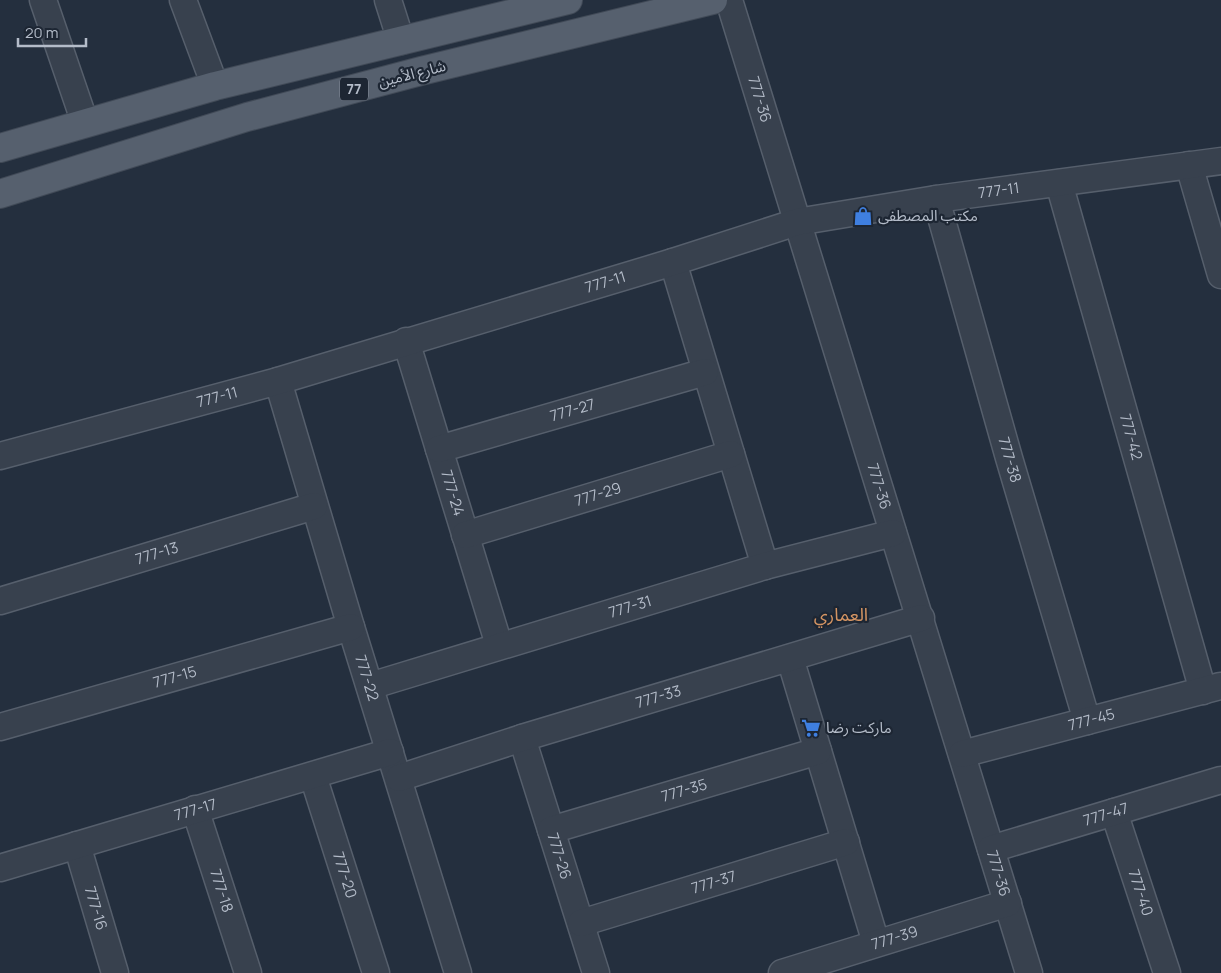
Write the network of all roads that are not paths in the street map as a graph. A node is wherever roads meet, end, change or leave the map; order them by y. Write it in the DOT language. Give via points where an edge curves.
graph roads {
  1 [pos="43,0"];
  2 [pos="183,0"];
  3 [pos="388,0"];
  4 [pos="568,0"];
  5 [pos="713,0"];
  6 [pos="729,0"];
  7 [pos="401,41"];
  8 [pos="215,86"];
  9 [pos="85,123"];
  10 [pos="0,148"];
  11 [pos="1221,161"];
  12 [pos="1189,165"];
  13 [pos="1059,183"];
  14 [pos="0,194"];
  15 [pos="936,199"];
  16 [pos="797,222"];
  17 [pos="674,262"];
  18 [pos="1221,275"];
  19 [pos="406,341"];
  20 [pos="706,372"];
  21 [pos="278,381"];
  22 [pos="439,449"];
  23 [pos="731,454"];
  24 [pos="0,456"];
  25 [pos="314,506"];
  26 [pos="893,533"];
  27 [pos="465,534"];
  28 [pos="765,566"];
  29 [pos="0,601"];
  30 [pos="921,618"];
  31 [pos="351,627"];
  32 [pos="499,645"];
  33 [pos="790,658"];
  34 [pos="370,686"];
  35 [pos="1212,689"];
  36 [pos="1087,721"];
  37 [pos="0,727"];
  38 [pos="522,738"];
  39 [pos="818,751"];
  40 [pos="390,752"];
  41 [pos="962,754"];
  42 [pos="314,776"];
  43 [pos="399,778"];
  44 [pos="1221,780"];
  45 [pos="196,809"];
  46 [pos="1114,812"];
  47 [pos="551,830"];
  48 [pos="846,842"];
  49 [pos="77,845"];
  50 [pos="991,849"];
  51 [pos="0,868"];
  52 [pos="1008,903"];
  53 [pos="580,923"];
  54 [pos="876,943"];
  55 [pos="116,973"];
  56 [pos="248,973"];
  57 [pos="376,973"];
  58 [pos="458,973"];
  59 [pos="596,973"];
  60 [pos="782,973"];
  61 [pos="1029,973"];
  62 [pos="1167,973"];
  1 -- 9 [label="street"];
  2 -- 8 [label="street"];
  3 -- 7 [label="street"];
  4 -- 7 [label="main road, 77"];
  5 -- 14 [label="main road, شارع الأمين / 77" via="430,69 247,118"];
  6 -- 16 [label="street, 777-36"];
  7 -- 8 [label="main road, 77"];
  8 -- 9 [label="main road, 77"];
  9 -- 10 [label="main road, 77"];
  11 -- 12 [label="street, 777-11"];
  12 -- 13 [label="street, 777-11"];
  12 -- 18 [label="street"];
  13 -- 15 [label="street, 777-11"];
  13 -- 35 [label="street, 777-42"];
  15 -- 16 [label="street, 777-11"];
  15 -- 36 [label="street, 777-38"];
  16 -- 17 [label="street, 777-11"];
  16 -- 26 [label="street, 777-36"];
  17 -- 19 [label="street, 777-11"];
  17 -- 20 [label="street"];
  19 -- 21 [label="street, 777-11"];
  19 -- 22 [label="street, 777-24"];
  20 -- 22 [label="street, 777-27"];
  20 -- 23 [label="street"];
  21 -- 24 [label="street, 777-11"];
  21 -- 25 [label="street, 777-22"];
  22 -- 27 [label="street, 777-24"];
  23 -- 27 [label="street, 777-29"];
  23 -- 28 [label="street"];
  25 -- 29 [label="street, 777-13"];
  25 -- 31 [label="street, 777-22"];
  26 -- 28 [label="street, 777-31"];
  26 -- 30 [label="street, 777-36"];
  27 -- 32 [label="street, 777-24"];
  28 -- 32 [label="street, 777-31"];
  30 -- 33 [label="street, 777-33"];
  30 -- 41 [label="street, 777-36"];
  31 -- 34 [label="street, 777-22"];
  31 -- 37 [label="street, 777-15"];
  32 -- 34 [label="street, 777-31"];
  33 -- 38 [label="street, 777-33"];
  33 -- 39 [label="street"];
  34 -- 40 [label="street, 777-22"];
  35 -- 36 [label="street, 777-45"];
  36 -- 41 [label="street, 777-45"];
  38 -- 43 [label="street, 777-33"];
  38 -- 47 [label="street, 777-26"];
  39 -- 47 [label="street, 777-35"];
  39 -- 48 [label="street"];
  40 -- 42 [label="street, 777-17"];
  40 -- 43 [label="street, 777-22"];
  41 -- 50 [label="street, 777-36"];
  42 -- 45 [label="street, 777-17"];
  42 -- 57 [label="street, 777-20"];
  43 -- 58 [label="street, 777-22"];
  44 -- 46 [label="street, 777-47"];
  45 -- 49 [label="street, 777-17"];
  45 -- 56 [label="street, 777-18"];
  46 -- 50 [label="street, 777-47"];
  46 -- 62 [label="street, 777-40"];
  47 -- 53 [label="street, 777-26"];
  48 -- 53 [label="street, 777-37"];
  48 -- 54 [label="street"];
  49 -- 51 [label="street, 777-17"];
  49 -- 55 [label="street, 777-16"];
  50 -- 52 [label="street, 777-36"];
  52 -- 54 [label="street, 777-39"];
  52 -- 61 [label="street, 777-36"];
  53 -- 59 [label="street, 777-26"];
  54 -- 60 [label="street, 777-39"];
}
